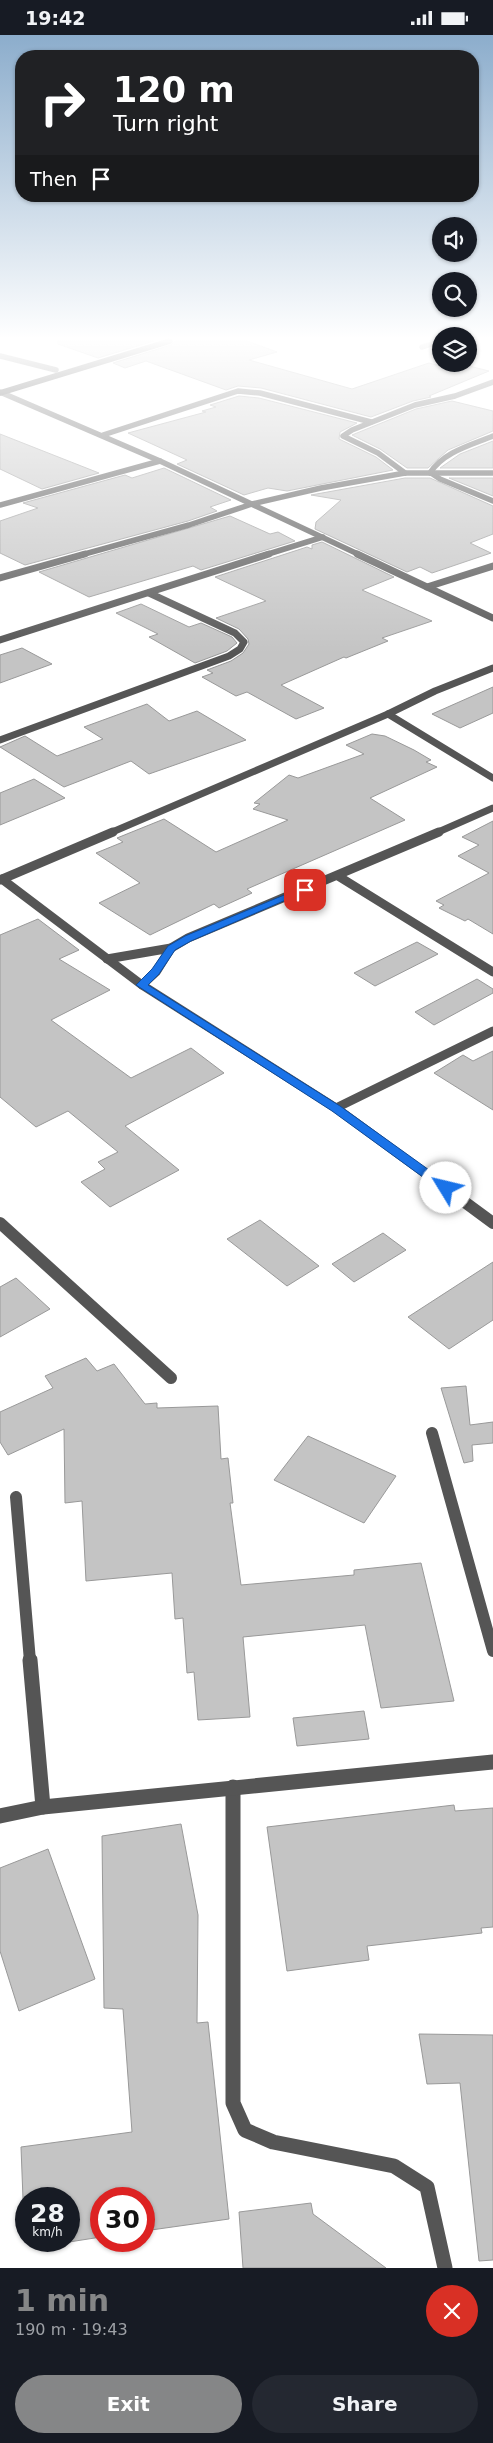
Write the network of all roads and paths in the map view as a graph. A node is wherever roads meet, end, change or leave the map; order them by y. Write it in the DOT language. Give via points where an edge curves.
graph roads {
  1 [pos="125,445"];
  2 [pos="362,445"];
  3 [pos="471,445"];
  4 [pos="160,461"];
  5 [pos="405,473"];
  6 [pos="430,473"];
  7 [pos="493,473"];
  8 [pos="493,501"];
  9 [pos="252,504"];
  10 [pos="0,505"];
  11 [pos="323,537"];
  12 [pos="493,566"];
  13 [pos="0,579"];
  14 [pos="426,587"];
  15 [pos="149,593"];
  16 [pos="493,618"];
  17 [pos="0,640"];
  18 [pos="493,669"];
  19 [pos="388,714"];
  20 [pos="0,740"];
  21 [pos="493,778"];
  22 [pos="493,808"];
  23 [pos="338,877"];
  24 [pos="1,880"];
  25 [pos="172,948"];
  26 [pos="107,959"];
  27 [pos="493,972"];
  28 [pos="142,985"];
  29 [pos="493,1031"];
  30 [pos="336,1108"];
  31 [pos="0,1223"];
  32 [pos="493,1223"];
  33 [pos="171,1378"];
  34 [pos="432,1433"];
  35 [pos="16,1497"];
  36 [pos="493,1651"];
  37 [pos="493,1762"];
  38 [pos="233,1787"];
  39 [pos="43,1807"];
  40 [pos="0,1816"];
  41 [pos="445,2268"];
  1 -- 4 [label="street"];
  2 -- 5 [label="street"];
  3 -- 6 [label="street" via="436,464"];
  4 -- 9 [label="street"];
  4 -- 10 [label="street"];
  5 -- 6 [label="street"];
  5 -- 9 [label="street"];
  6 -- 7 [label="street"];
  6 -- 8 [label="street"];
  9 -- 11 [label="street"];
  9 -- 13 [label="street"];
  11 -- 14 [label="street"];
  11 -- 15 [label="street"];
  12 -- 14 [label="street"];
  14 -- 16 [label="street"];
  15 -- 17 [label="street"];
  15 -- 20 [label="street" via="235,633 244,642 229,656"];
  18 -- 19 [label="street" via="435,691"];
  19 -- 21 [label="street"];
  19 -- 24 [label="street"];
  22 -- 23 [label="street"];
  23 -- 25 [label="street"];
  23 -- 27 [label="street"];
  24 -- 26 [label="street"];
  25 -- 26 [label="street"];
  25 -- 28 [label="street"];
  26 -- 28 [label="street"];
  28 -- 30 [label="street"];
  29 -- 30 [label="street"];
  30 -- 32 [label="street"];
  31 -- 33 [label="street"];
  34 -- 36 [label="street"];
  35 -- 39 [label="street"];
  37 -- 38 [label="street"];
  38 -- 39 [label="street"];
  38 -- 41 [label="street" via="233,2103 245,2130 273,2142 394,2165 427,2187"];
  39 -- 40 [label="street"];
}
